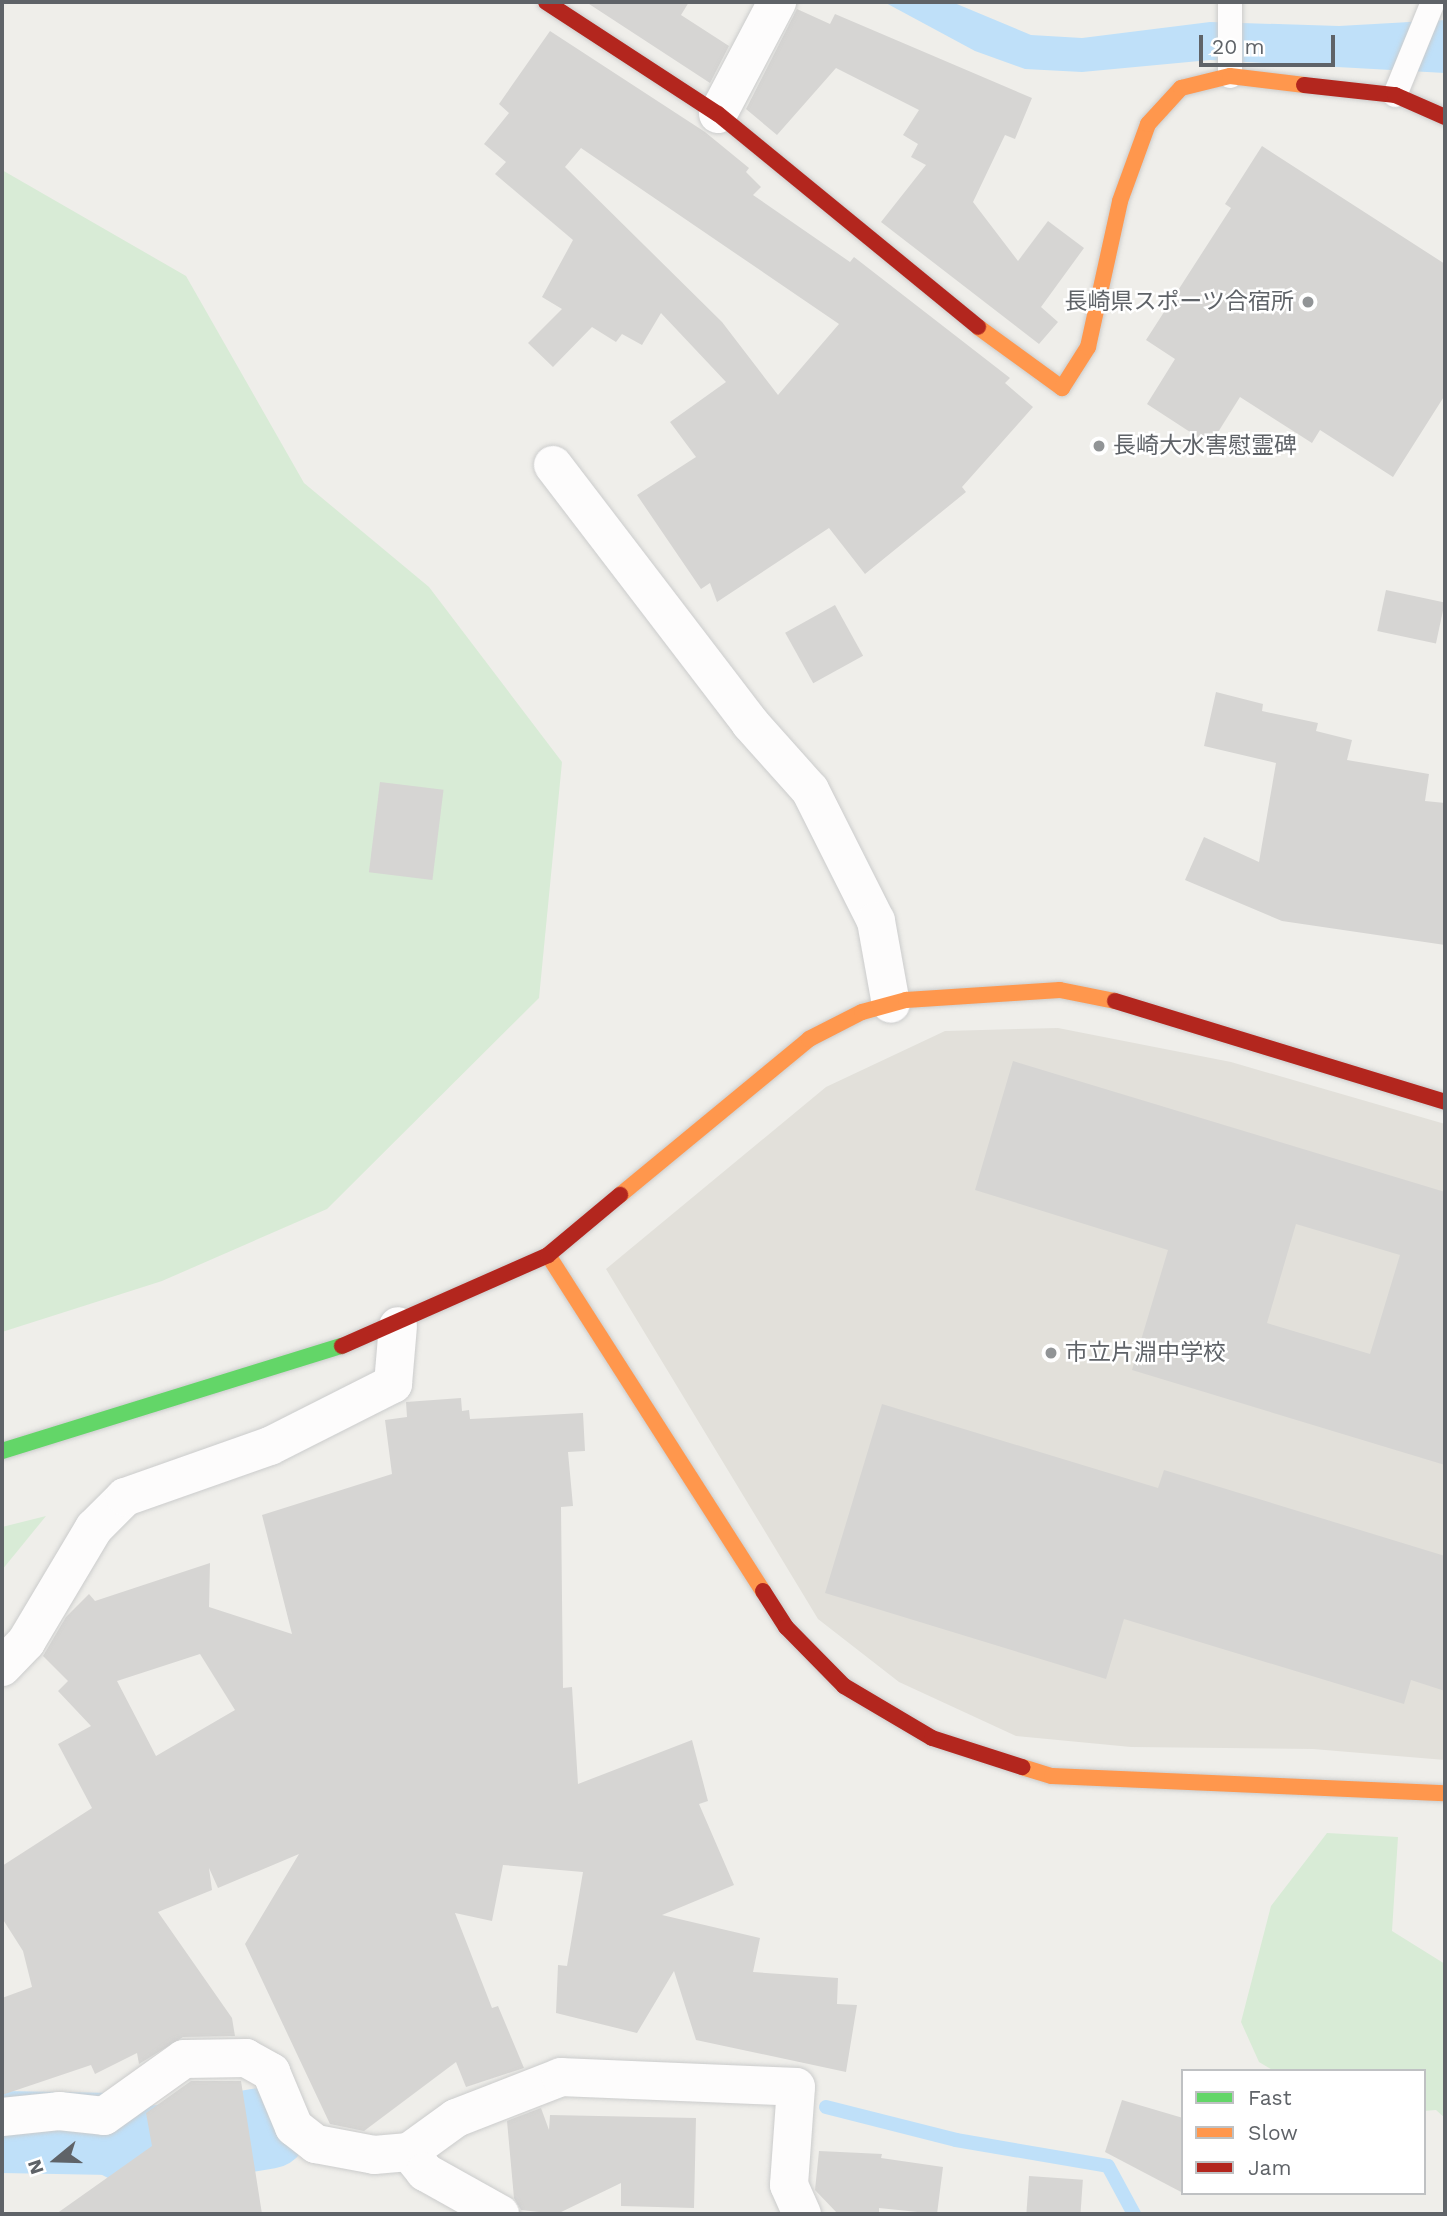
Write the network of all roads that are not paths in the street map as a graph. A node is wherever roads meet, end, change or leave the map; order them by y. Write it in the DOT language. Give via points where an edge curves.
graph roads {
  1 [pos="546,2"];
  2 [pos="777,2"];
  3 [pos="1230,2"];
  4 [pos="1433,2"];
  5 [pos="1230,76"];
  6 [pos="1395,95"];
  7 [pos="718,114"];
  8 [pos="1445,117"];
  9 [pos="553,465"];
  10 [pos="891,1004"];
  11 [pos="1445,1102"];
  12 [pos="548,1255"];
  13 [pos="398,1326"];
  14 [pos="2,1451"];
  15 [pos="2,1667"];
  16 [pos="1445,1793"];
  17 [pos="2,2118"];
  18 [pos="409,2152"];
  19 [pos="500,2214"];
  20 [pos="802,2214"];
  1 -- 7 [label="street"];
  2 -- 7 [label="street"];
  3 -- 5 [label="lane"];
  4 -- 6 [label="lane"];
  5 -- 6 [label="street"];
  5 -- 7 [label="street" via="1181,88 1148,124 1121,201 1088,347 1062,388 922,286"];
  6 -- 8 [label="street"];
  9 -- 10 [label="street" via="750,723 810,790 876,921"];
  10 -- 11 [label="street" via="961,994 1060,990 1141,1006"];
  10 -- 12 [label="street" via="809,1039"];
  12 -- 13 [label="street"];
  12 -- 16 [label="street" via="786,1627 844,1686 932,1738 1052,1776"];
  13 -- 14 [label="street"];
  13 -- 15 [label="street" via="393,1384 270,1446 125,1497 94,1528 26,1642"];
  17 -- 18 [label="street" via="59,2111 104,2116 184,2059 246,2058 271,2072 295,2127 316,2144 351,2153"];
  18 -- 19 [label="street" via="425,2172"];
  18 -- 20 [label="street" via="456,2118 561,2077 796,2087 789,2185"];
}
